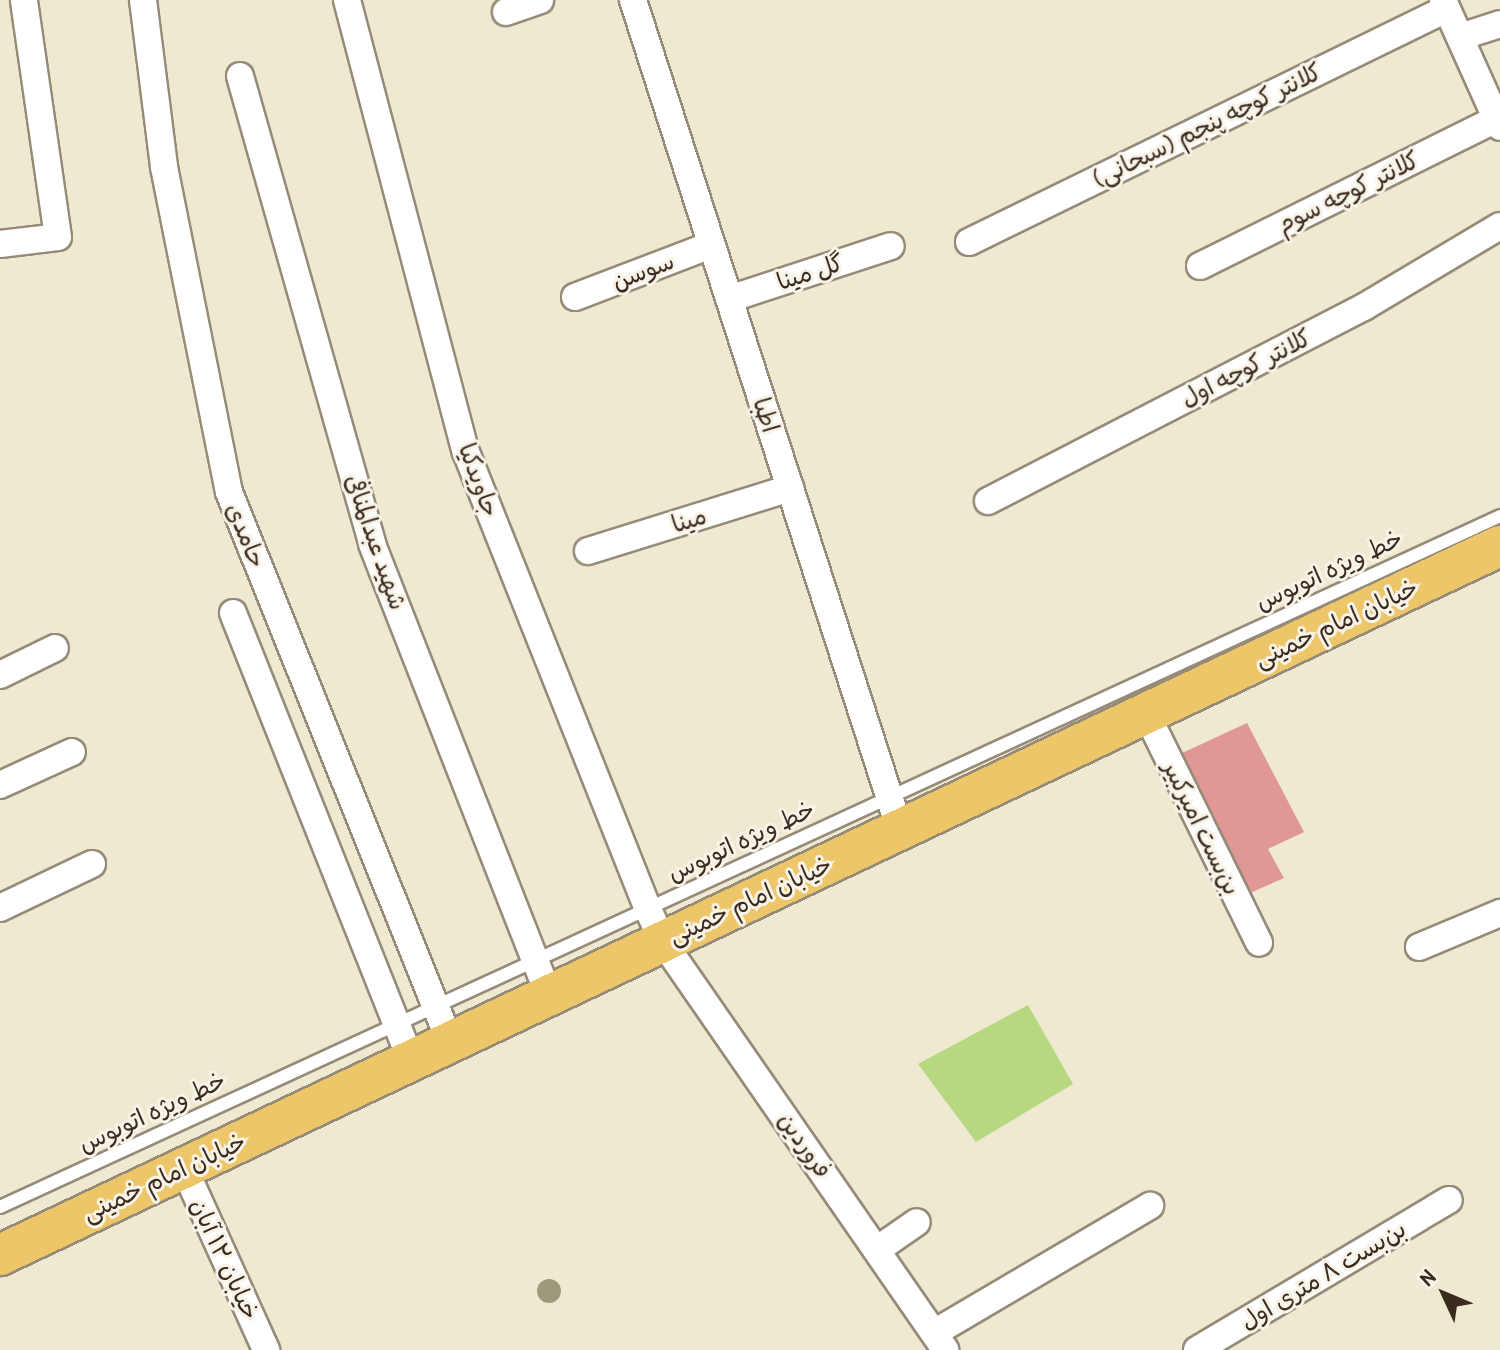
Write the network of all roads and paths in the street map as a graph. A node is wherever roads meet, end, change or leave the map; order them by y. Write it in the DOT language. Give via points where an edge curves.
graph roads {
  1 [pos="24,0"];
  2 [pos="143,0"];
  3 [pos="347,0"];
  4 [pos="540,0"];
  5 [pos="633,0"];
  6 [pos="1444,4"];
  7 [pos="506,12"];
  8 [pos="1500,24"];
  9 [pos="1460,37"];
  10 [pos="240,76"];
  11 [pos="1498,123"];
  12 [pos="1500,226"];
  13 [pos="969,242"];
  14 [pos="0,244"];
  15 [pos="711,245"];
  16 [pos="891,246"];
  17 [pos="1200,266"];
  18 [pos="575,297"];
  19 [pos="729,299"];
  20 [pos="790,488"];
  21 [pos="988,501"];
  22 [pos="1500,516"];
  23 [pos="1500,546"];
  24 [pos="588,551"];
  25 [pos="233,613"];
  26 [pos="55,648"];
  27 [pos="0,675"];
  28 [pos="1146,713"];
  29 [pos="72,752"];
  30 [pos="0,785"];
  31 [pos="894,813"];
  32 [pos="92,864"];
  33 [pos="0,908"];
  34 [pos="1500,913"];
  35 [pos="655,925"];
  36 [pos="1259,943"];
  37 [pos="1419,947"];
  38 [pos="536,957"];
  39 [pos="549,995"];
  40 [pos="396,1024"];
  41 [pos="443,1024"];
  42 [pos="411,1060"];
  43 [pos="184,1168"];
  44 [pos="1449,1200"];
  45 [pos="1150,1206"];
  46 [pos="0,1207"];
  47 [pos="917,1222"];
  48 [pos="878,1249"];
  49 [pos="0,1255"];
  50 [pos="939,1342"];
  51 [pos="266,1350"];
  52 [pos="1197,1350"];
  1 -- 14 [label="street" via="58,237"];
  2 -- 41 [label="street, حامدی" via="164,167 229,492"];
  3 -- 35 [label="street, جاویدکیا" via="466,452"];
  4 -- 7 [label="street"];
  5 -- 15 [label="street, اطبا"];
  6 -- 9 [label="street"];
  6 -- 13 [label="street, کلانتر کوچه پنجم (سبحانی)"];
  8 -- 9 [label="street"];
  9 -- 11 [label="street"];
  10 -- 38 [label="street, شهید عبدالمنافی" via="372,544"];
  11 -- 17 [label="street, کلانتر کوچه سوم"];
  12 -- 21 [label="street, کلانتر کوچه اول" via="1364,307"];
  15 -- 18 [label="street, سوسن"];
  15 -- 19 [label="street, اطبا"];
  16 -- 19 [label="street, گل مینا"];
  19 -- 20 [label="street, اطبا"];
  20 -- 24 [label="street, مینا"];
  20 -- 31 [label="street, اطبا"];
  22 -- 31 [label="lane, خط ویژه اتوبوس"];
  23 -- 28 [label="main road, خیابان امام خمینی"];
  25 -- 40 [label="street"];
  26 -- 27 [label="street"];
  28 -- 31 [label="main road, خیابان امام خمینی"];
  28 -- 36 [label="street, بن‌بست امیرکبیر"];
  29 -- 30 [label="street"];
  31 -- 35 [label="main road, خیابان امام خمینی"];
  32 -- 33 [label="street"];
  34 -- 37 [label="street"];
  35 -- 38 [label="lane, خط ویژه اتوبوس"];
  35 -- 39 [label="main road, خیابان امام خمینی"];
  35 -- 48 [label="street, فروردین"];
  38 -- 39 [label="street, شهید عبدالمنافی"];
  38 -- 41 [label="lane, خط ویژه اتوبوس"];
  39 -- 41 [label="main road, خیابان امام خمینی"];
  40 -- 41 [label="lane, خط ویژه اتوبوس"];
  40 -- 42 [label="street"];
  40 -- 46 [label="lane, خط ویژه اتوبوس"];
  41 -- 42 [label="main road, خیابان امام خمینی"];
  42 -- 43 [label="main road, خیابان امام خمینی"];
  43 -- 49 [label="main road, خیابان امام خمینی"];
  43 -- 51 [label="street, خیابان ١٣ آبان"];
  44 -- 52 [label="street, بن‌بست ۸ متری اول"];
  45 -- 50 [label="street"];
  47 -- 48 [label="street"];
  48 -- 50 [label="street, فروردین"];
}
